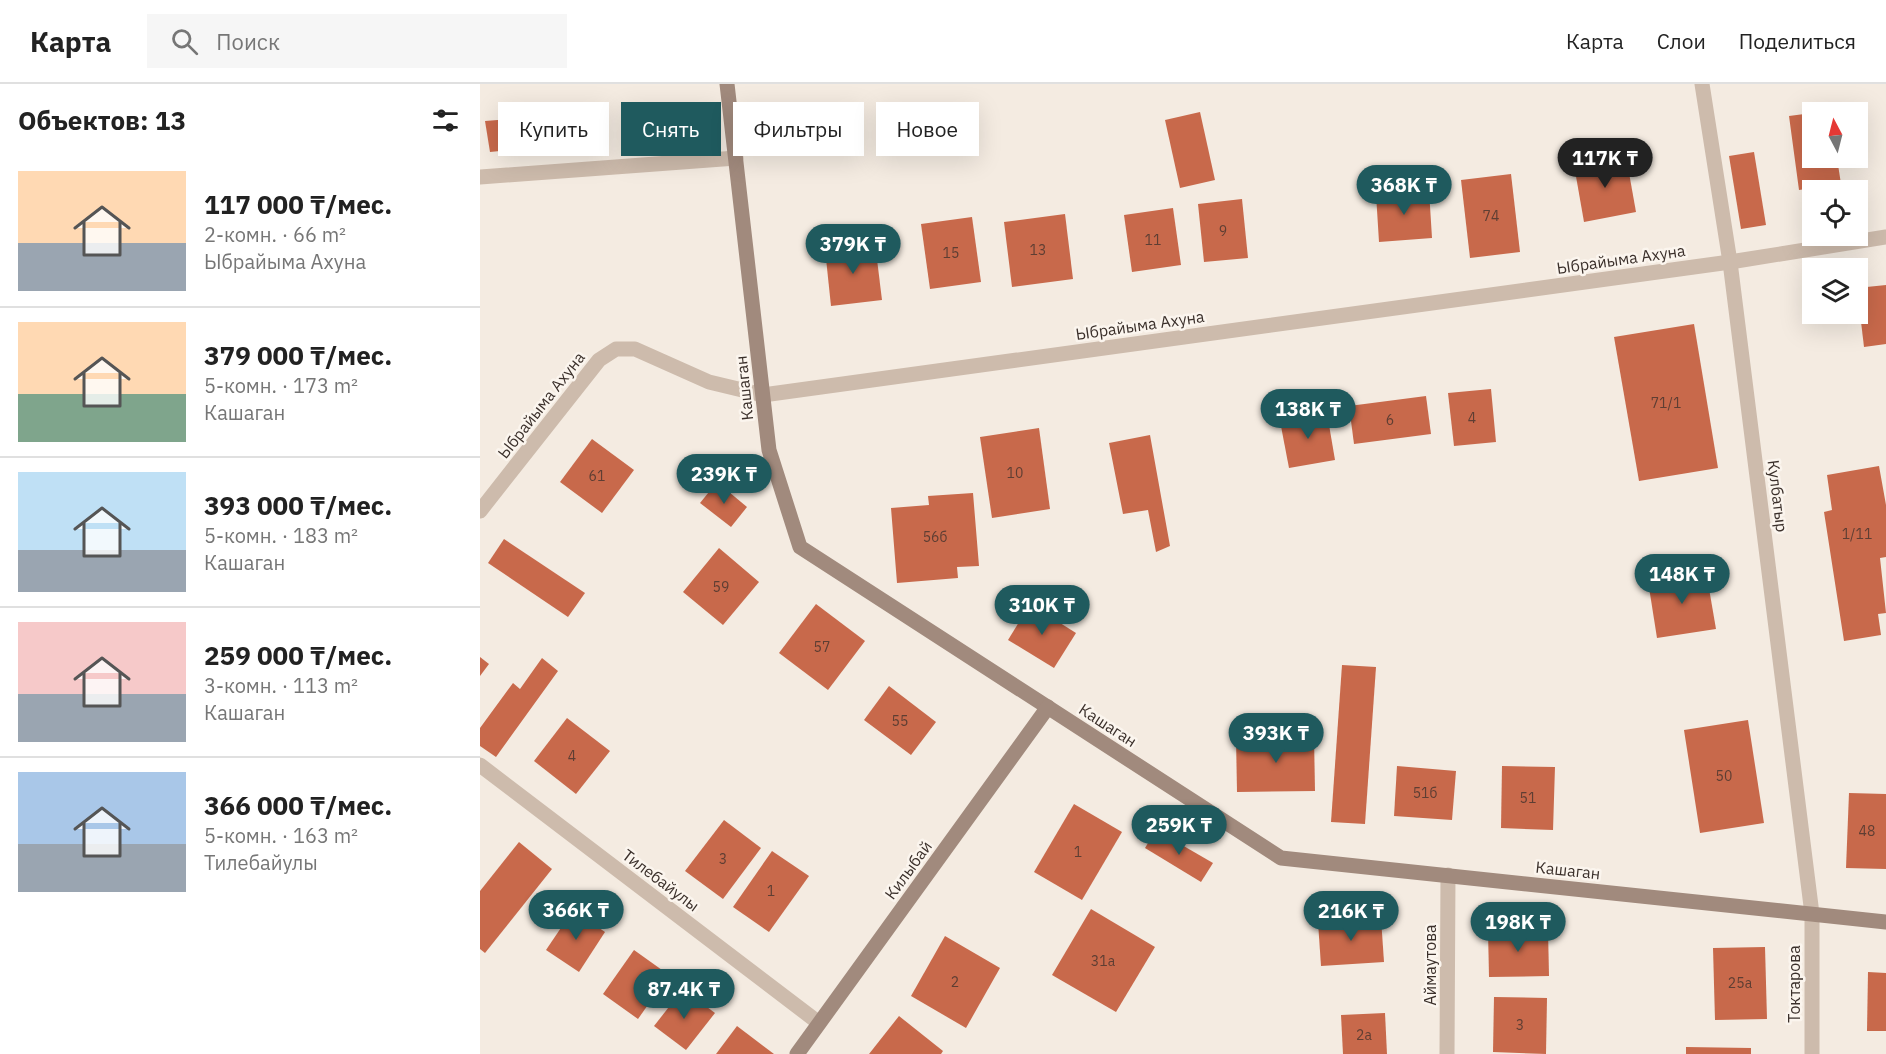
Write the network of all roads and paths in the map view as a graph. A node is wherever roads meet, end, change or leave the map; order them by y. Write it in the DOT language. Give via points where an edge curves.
graph roads {
  1 [pos="727,84"];
  2 [pos="1702,84"];
  3 [pos="736,158"];
  4 [pos="480,177"];
  5 [pos="1886,237"];
  6 [pos="1730,262"];
  7 [pos="763,395"];
  8 [pos="480,511"];
  9 [pos="1048,707"];
  10 [pos="480,765"];
  11 [pos="1448,875"];
  12 [pos="1812,914"];
  13 [pos="1886,922"];
  14 [pos="819,1023"];
  15 [pos="797,1054"];
  16 [pos="1447,1054"];
  17 [pos="1812,1054"];
  1 -- 3 [label="street, Кашаган"];
  2 -- 6 [label="street, Кулбатыр"];
  3 -- 4 [label="street"];
  3 -- 7 [label="street, Кашаган"];
  5 -- 6 [label="street, Ыбрайыма Ахуна"];
  6 -- 7 [label="street, Ыбрайыма Ахуна"];
  6 -- 12 [label="street, Кулбатыр"];
  7 -- 8 [label="street, Ыбрайыма Ахуна" via="709,382 635,349 616,349 600,360"];
  7 -- 9 [label="street, Кашаган" via="769,450 800,547"];
  9 -- 11 [label="street, Кашаган" via="1281,858"];
  9 -- 14 [label="street, Килыбай"];
  10 -- 14 [label="street, Тилебайулы"];
  11 -- 12 [label="street, Кашаган"];
  11 -- 16 [label="street, Аймаутова"];
  12 -- 13 [label="street, Кашаган"];
  12 -- 17 [label="street, Токтарова"];
  14 -- 15 [label="street, Килыбай"];
}
